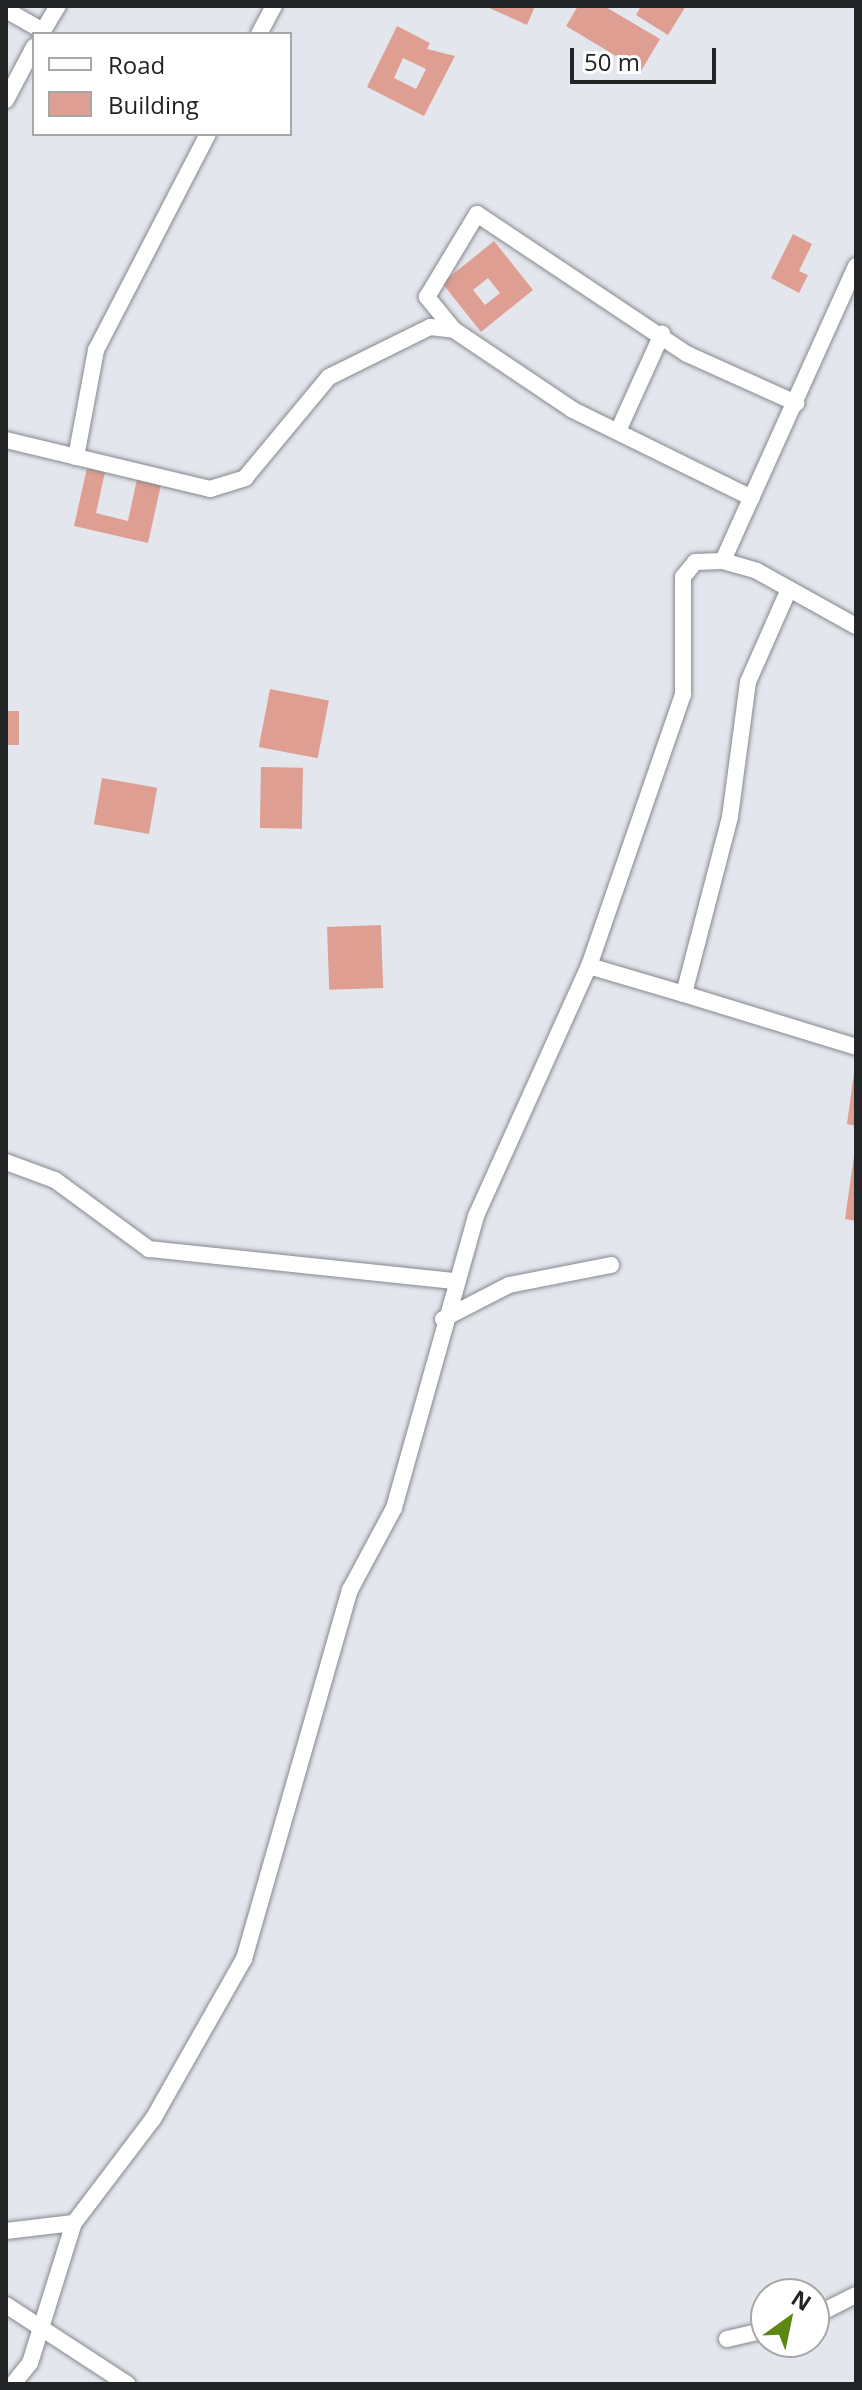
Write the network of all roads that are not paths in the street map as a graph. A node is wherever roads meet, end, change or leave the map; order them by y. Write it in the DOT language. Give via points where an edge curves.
graph roads {
  1 [pos="58,6"];
  2 [pos="274,6"];
  3 [pos="6,10"];
  4 [pos="40,32"];
  5 [pos="43,32"];
  6 [pos="260,32"];
  7 [pos="32,51"];
  8 [pos="6,100"];
  9 [pos="207,136"];
  10 [pos="856,266"];
  11 [pos="454,330"];
  12 [pos="662,334"];
  13 [pos="796,403"];
  14 [pos="618,431"];
  15 [pos="6,440"];
  16 [pos="76,457"];
  17 [pos="752,498"];
  18 [pos="723,561"];
  19 [pos="789,589"];
  20 [pos="856,626"];
  21 [pos="589,966"];
  22 [pos="684,994"];
  23 [pos="856,1047"];
  24 [pos="6,1162"];
  25 [pos="611,1265"];
  26 [pos="455,1281"];
  27 [pos="443,1319"];
  28 [pos="74,2223"];
  29 [pos="6,2231"];
  30 [pos="856,2295"];
  31 [pos="6,2305"];
  32 [pos="830,2308"];
  33 [pos="39,2325"];
  34 [pos="750,2334"];
  35 [pos="727,2339"];
  36 [pos="13,2384"];
  37 [pos="127,2384"];
  1 -- 5 [label="street"];
  2 -- 6 [label="street"];
  3 -- 4 [label="street"];
  7 -- 8 [label="street"];
  9 -- 16 [label="street" via="96,350"];
  10 -- 13 [label="street"];
  11 -- 12 [label="street" via="427,297 477,214"];
  11 -- 14 [label="street" via="573,410"];
  11 -- 16 [label="street" via="430,327 329,377 245,478 210,489"];
  12 -- 13 [label="street" via="687,354"];
  12 -- 14 [label="street"];
  13 -- 17 [label="street"];
  14 -- 17 [label="street"];
  15 -- 16 [label="street"];
  17 -- 18 [label="street"];
  18 -- 19 [label="street"];
  18 -- 21 [label="street" via="695,562 683,577 683,695"];
  19 -- 20 [label="street"];
  19 -- 22 [label="street" via="748,682 730,817"];
  21 -- 22 [label="street"];
  21 -- 26 [label="street" via="508,1135"];
  22 -- 23 [label="street"];
  24 -- 26 [label="street" via="55,1180 149,1249"];
  25 -- 27 [label="street" via="509,1285"];
  26 -- 27 [label="street"];
  27 -- 28 [label="street" via="394,1508 350,1590 244,1959 153,2119"];
  28 -- 29 [label="street"];
  28 -- 33 [label="street"];
  30 -- 32 [label="street"];
  31 -- 33 [label="street"];
  33 -- 36 [label="street" via="30,2363"];
  33 -- 37 [label="street"];
  34 -- 35 [label="street"];
}
